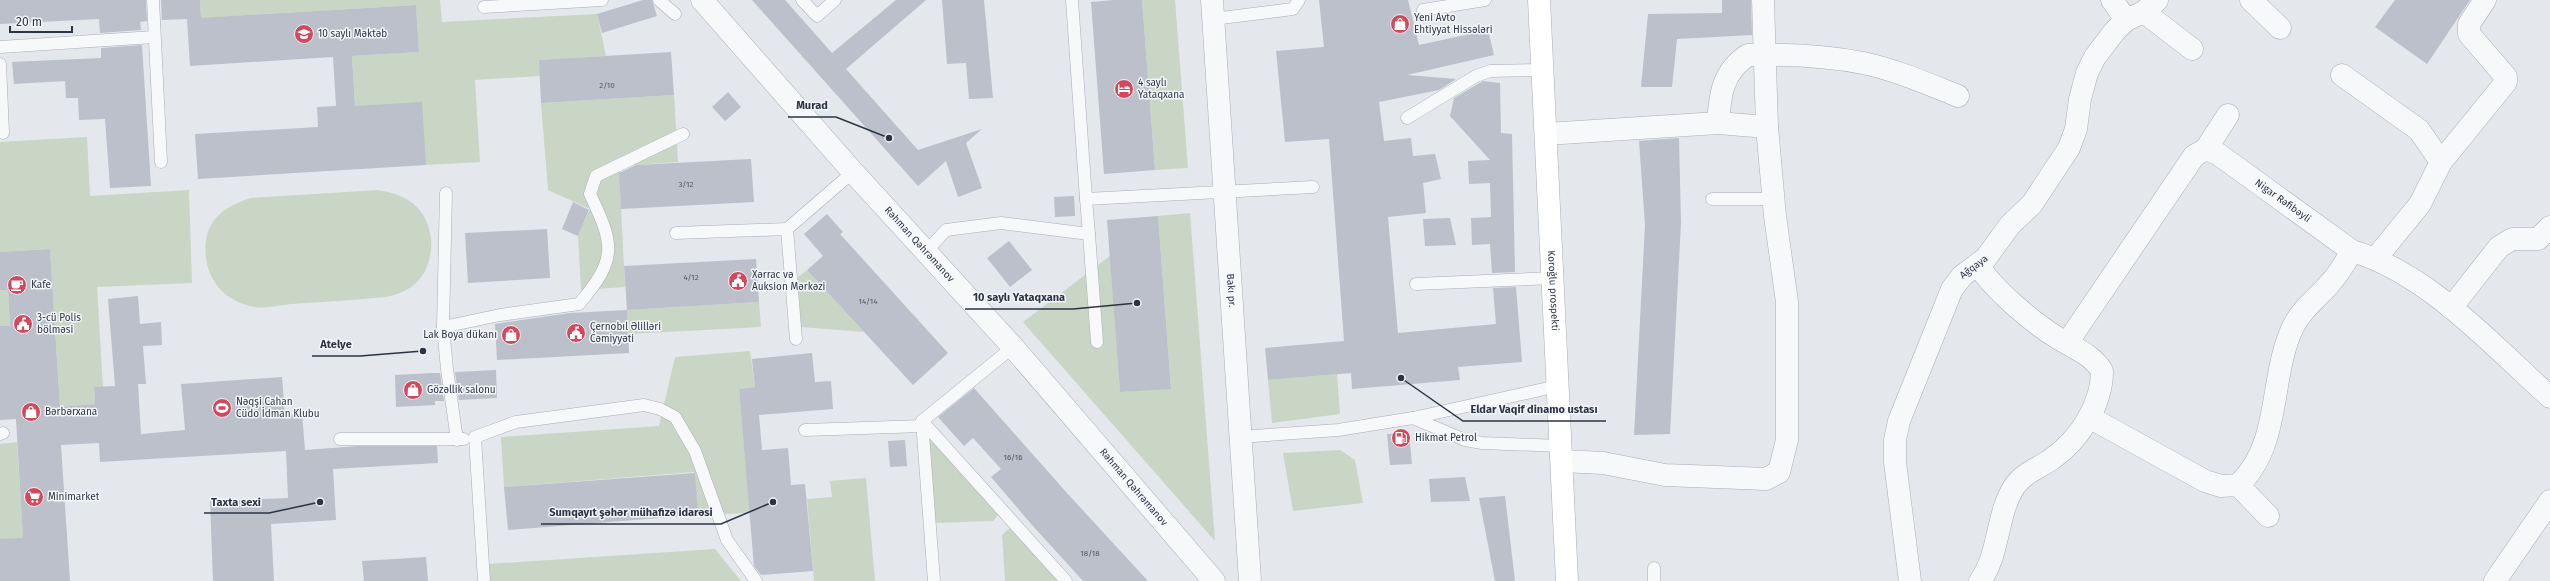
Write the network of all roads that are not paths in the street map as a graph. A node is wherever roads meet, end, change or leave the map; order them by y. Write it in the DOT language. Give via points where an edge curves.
graph roads {
  1 [pos="153,0"];
  2 [pos="602,0"];
  3 [pos="659,0"];
  4 [pos="802,0"];
  5 [pos="835,0"];
  6 [pos="1072,0"];
  7 [pos="1299,0"];
  8 [pos="1485,0"];
  9 [pos="1540,0"];
  10 [pos="1763,0"];
  11 [pos="2112,0"];
  12 [pos="2252,0"];
  13 [pos="2485,0"];
  14 [pos="708,2"];
  15 [pos="484,7"];
  16 [pos="1213,10"];
  17 [pos="1423,10"];
  18 [pos="2143,11"];
  19 [pos="675,14"];
  20 [pos="2280,28"];
  21 [pos="154,36"];
  22 [pos="0,47"];
  23 [pos="2192,49"];
  24 [pos="1766,55"];
  25 [pos="0,64"];
  26 [pos="1543,70"];
  27 [pos="2342,75"];
  28 [pos="1958,96"];
  29 [pos="2228,115"];
  30 [pos="1407,118"];
  31 [pos="1718,123"];
  32 [pos="1767,127"];
  33 [pos="3,133"];
  34 [pos="683,134"];
  35 [pos="1546,134"];
  36 [pos="2206,149"];
  37 [pos="161,162"];
  38 [pos="2441,162"];
  39 [pos="853,172"];
  40 [pos="1313,187"];
  41 [pos="1224,191"];
  42 [pos="446,193"];
  43 [pos="1086,199"];
  44 [pos="1712,199"];
  45 [pos="1774,199"];
  46 [pos="787,229"];
  47 [pos="676,234"];
  48 [pos="1088,234"];
  49 [pos="2546,239"];
  50 [pos="2352,251"];
  51 [pos="926,252"];
  52 [pos="2376,258"];
  53 [pos="1978,265"];
  54 [pos="1553,278"];
  55 [pos="1416,284"];
  56 [pos="2451,308"];
  57 [pos="443,327"];
  58 [pos="796,338"];
  59 [pos="1097,342"];
  60 [pos="2068,343"];
  61 [pos="1013,347"];
  62 [pos="1558,386"];
  63 [pos="2550,397"];
  64 [pos="2088,417"];
  65 [pos="1413,418"];
  66 [pos="923,424"];
  67 [pos="805,430"];
  68 [pos="475,437"];
  69 [pos="1240,437"];
  70 [pos="340,439"];
  71 [pos="457,440"];
  72 [pos="1562,454"];
  73 [pos="2238,485"];
  74 [pos="2550,501"];
  75 [pos="2268,516"];
  76 [pos="1654,568"];
  77 [pos="484,581"];
  78 [pos="756,581"];
  79 [pos="934,581"];
  80 [pos="1066,581"];
  81 [pos="1214,581"];
  82 [pos="1250,581"];
  83 [pos="1567,581"];
  84 [pos="1654,581"];
  85 [pos="1910,581"];
  86 [pos="1980,581"];
  87 [pos="2495,581"];
  1 -- 21 [label="lane"];
  2 -- 15 [label="lane"];
  3 -- 19 [label="lane"];
  4 -- 5 [label="lane" via="816,16"];
  6 -- 43 [label="lane"];
  7 -- 16 [label="lane" via="1293,9"];
  8 -- 17 [label="lane"];
  9 -- 26 [label="street, Koroğlu prospekti"];
  10 -- 24 [label="street"];
  11 -- 18 [label="street"];
  12 -- 20 [label="street"];
  13 -- 38 [label="street" via="2469,24 2469,34 2506,77 2506,82"];
  14 -- 39 [label="street, Rəhman Qəhrəmanov"];
  16 -- 41 [label="street, Bakı pr."];
  18 -- 23 [label="street"];
  18 -- 53 [label="street, Ağqaya" via="2114,32 2087,73 2076,129 2069,148 2032,204 2010,225 1994,249"];
  21 -- 22 [label="lane"];
  21 -- 37 [label="lane"];
  24 -- 28 [label="street" via="1835,59 1865,64"];
  24 -- 31 [label="street" via="1748,56 1737,62 1721,88"];
  24 -- 32 [label="street"];
  25 -- 33 [label="lane"];
  26 -- 30 [label="lane" via="1490,71 1476,76"];
  26 -- 35 [label="street, Koroğlu prospekti"];
  27 -- 38 [label="street" via="2419,130"];
  29 -- 36 [label="street"];
  31 -- 32 [label="street"];
  31 -- 35 [label="street"];
  32 -- 45 [label="street"];
  34 -- 57 [label="lane" via="596,176 590,194 607,230 610,241 609,254 596,283 579,304 500,315"];
  35 -- 54 [label="street, Koroğlu prospekti"];
  36 -- 50 [label="street, Nigar Rəfibəyli" via="2218,154"];
  36 -- 60 [label="street" via="2194,156"];
  38 -- 52 [label="street" via="2420,204"];
  39 -- 46 [label="lane"];
  39 -- 51 [label="street, Rəhman Qəhrəmanov"];
  40 -- 41 [label="lane"];
  41 -- 43 [label="lane"];
  41 -- 69 [label="street, Bakı pr."];
  42 -- 57 [label="lane"];
  43 -- 48 [label="lane"];
  44 -- 45 [label="lane"];
  45 -- 72 [label="street" via="1787,302 1787,440 1779,472 1766,479 1665,475"];
  46 -- 47 [label="lane"];
  46 -- 58 [label="lane"];
  48 -- 51 [label="lane" via="1001,224 985,225 946,230"];
  48 -- 59 [label="lane"];
  49 -- 56 [label="street" via="2512,239 2499,247"];
  50 -- 52 [label="street, Nigar Rəfibəyli"];
  50 -- 73 [label="street" via="2332,282 2308,305 2293,326 2286,343 2269,426 2249,475"];
  51 -- 61 [label="street, Rəhman Qəhrəmanov"];
  52 -- 56 [label="street, Nigar Rəfibəyli" via="2412,278"];
  53 -- 60 [label="street" via="1994,286 2042,327"];
  53 -- 85 [label="street, Ağqaya" via="1962,276 1952,289 1899,421 1895,440 1895,462"];
  54 -- 55 [label="lane"];
  54 -- 62 [label="street, Koroğlu prospekti"];
  56 -- 63 [label="street, Nigar Rəfibəyli"];
  57 -- 71 [label="lane" via="446,369"];
  60 -- 64 [label="street" via="2088,355 2102,371 2102,383"];
  61 -- 66 [label="lane"];
  61 -- 81 [label="street, Rəhman Qəhrəmanov"];
  62 -- 65 [label="lane"];
  62 -- 72 [label="street, Koroğlu prospekti"];
  64 -- 73 [label="street" via="2205,481 2221,486"];
  64 -- 86 [label="street" via="2074,440 2053,458 2031,470 2015,486 1997,533 1990,561"];
  65 -- 69 [label="lane" via="1331,431"];
  65 -- 72 [label="lane" via="1466,440"];
  66 -- 67 [label="lane"];
  66 -- 79 [label="lane"];
  66 -- 80 [label="lane"];
  68 -- 71 [label="lane"];
  68 -- 77 [label="lane"];
  68 -- 78 [label="lane" via="516,422 644,405 660,409 675,417 696,451 727,540"];
  69 -- 82 [label="street, Bakı pr."];
  70 -- 71 [label="lane"];
  72 -- 83 [label="street, Koroğlu prospekti"];
  73 -- 75 [label="street"];
  74 -- 87 [label="street"];
  76 -- 84 [label="lane"];
}
